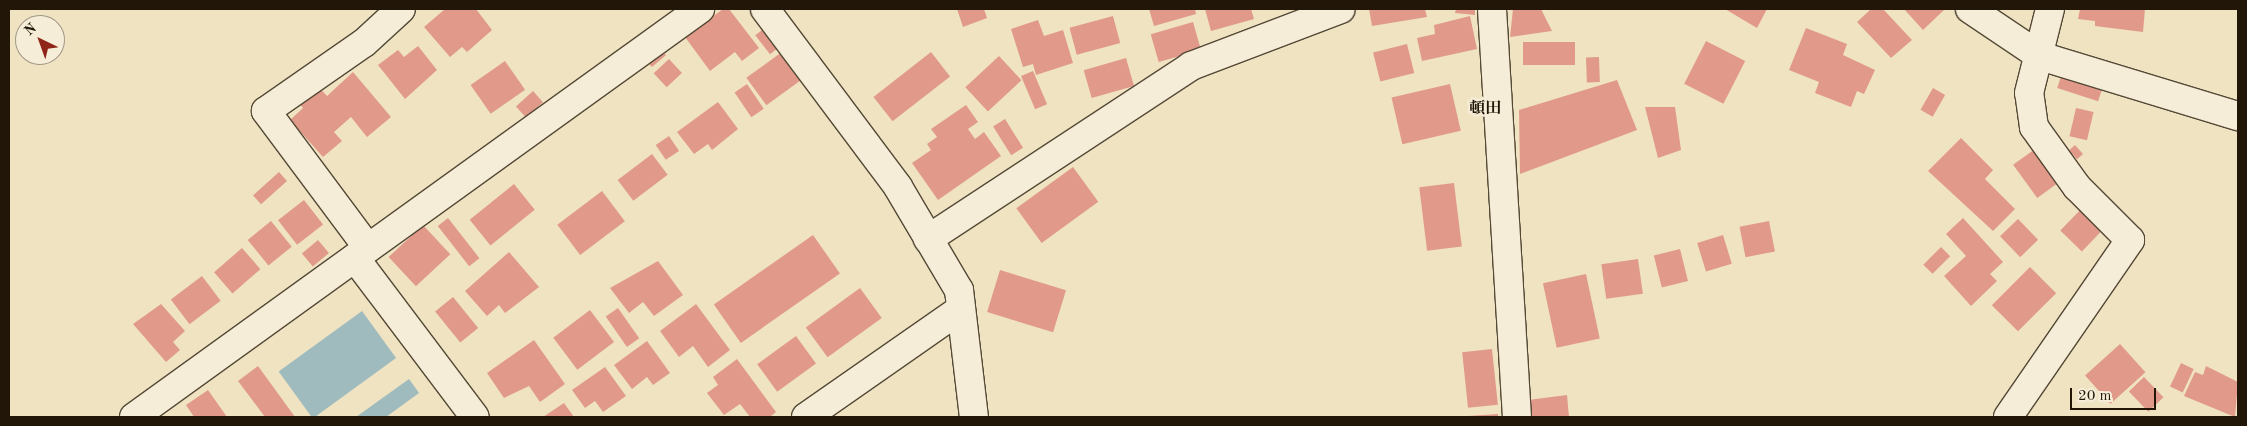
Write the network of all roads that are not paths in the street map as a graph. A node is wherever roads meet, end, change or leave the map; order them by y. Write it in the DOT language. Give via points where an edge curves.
graph roads {
  1 [pos="401,9"];
  2 [pos="700,9"];
  3 [pos="765,9"];
  4 [pos="1341,9"];
  5 [pos="1492,9"];
  6 [pos="1970,9"];
  7 [pos="2050,9"];
  8 [pos="2040,56"];
  9 [pos="2238,116"];
  10 [pos="928,239"];
  11 [pos="361,253"];
  12 [pos="961,309"];
  13 [pos="134,417"];
  14 [pos="475,417"];
  15 [pos="806,417"];
  16 [pos="974,417"];
  17 [pos="1517,417"];
  18 [pos="2008,417"];
  1 -- 11 [label="street" via="364,43 266,111"];
  2 -- 11 [label="street"];
  3 -- 10 [label="street" via="898,186"];
  4 -- 10 [label="street" via="1191,66"];
  5 -- 17 [label="street"];
  6 -- 8 [label="street"];
  7 -- 8 [label="street"];
  8 -- 9 [label="street"];
  8 -- 18 [label="street" via="2029,93 2034,127 2077,188 2130,240"];
  10 -- 12 [label="street" via="958,290"];
  11 -- 13 [label="street"];
  11 -- 14 [label="street"];
  12 -- 15 [label="street"];
  12 -- 16 [label="street"];
}
